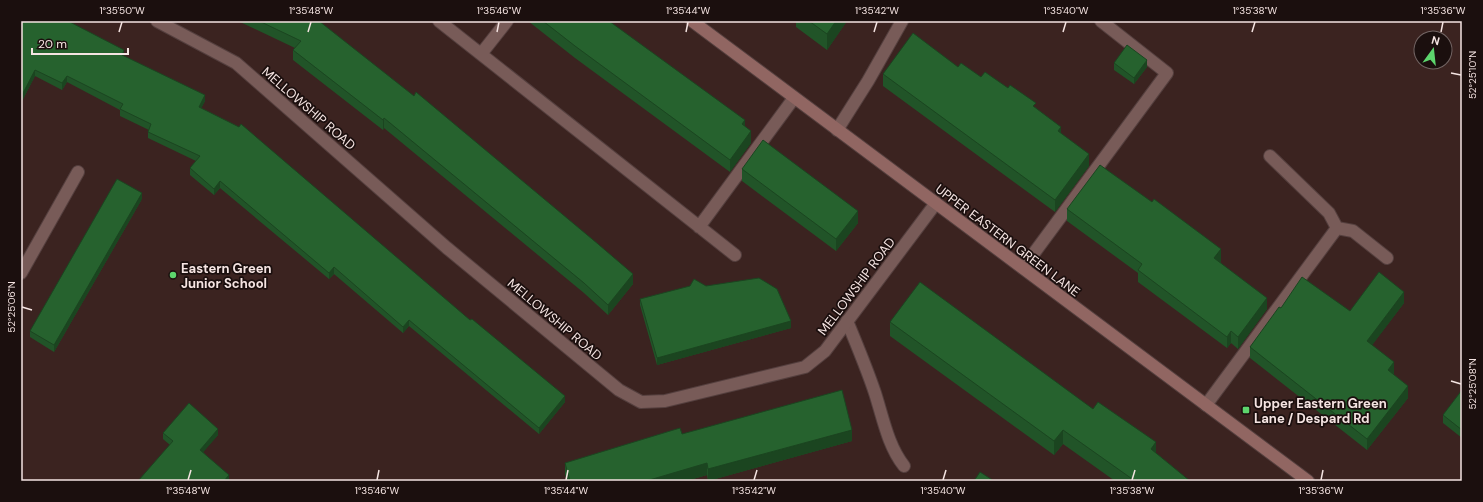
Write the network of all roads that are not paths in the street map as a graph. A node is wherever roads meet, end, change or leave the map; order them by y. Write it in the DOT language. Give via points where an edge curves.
graph roads {
  1 [pos="157,21"];
  2 [pos="439,21"];
  3 [pos="507,21"];
  4 [pos="692,21"];
  5 [pos="902,21"];
  6 [pos="1101,21"];
  7 [pos="481,54"];
  8 [pos="794,98"];
  9 [pos="837,130"];
  10 [pos="1270,156"];
  11 [pos="78,172"];
  12 [pos="936,203"];
  13 [pos="699,227"];
  14 [pos="1337,228"];
  15 [pos="735,255"];
  16 [pos="1387,258"];
  17 [pos="1023,268"];
  18 [pos="21,273"];
  19 [pos="847,321"];
  20 [pos="1206,405"];
  21 [pos="904,466"];
  22 [pos="1308,481"];
  1 -- 19 [label="street, MELLOWSHIP ROAD" via="236,63 447,248 619,390 641,402 665,401 805,366 825,351"];
  2 -- 7 [label="street"];
  3 -- 7 [label="street"];
  4 -- 8 [label="street, UPPER EASTERN GREEN LANE"];
  5 -- 9 [label="street"];
  6 -- 17 [label="street" via="1167,73"];
  7 -- 13 [label="street"];
  8 -- 9 [label="street, UPPER EASTERN GREEN LANE"];
  8 -- 13 [label="street"];
  9 -- 12 [label="street, UPPER EASTERN GREEN LANE"];
  10 -- 14 [label="street" via="1329,213"];
  11 -- 18 [label="street"];
  12 -- 17 [label="street, UPPER EASTERN GREEN LANE"];
  12 -- 19 [label="street, MELLOWSHIP ROAD"];
  13 -- 15 [label="street"];
  14 -- 16 [label="street" via="1353,231"];
  14 -- 20 [label="street"];
  17 -- 20 [label="street, UPPER EASTERN GREEN LANE"];
  19 -- 21 [label="street" via="887,433"];
  20 -- 22 [label="street, UPPER EASTERN GREEN LANE"];
}
